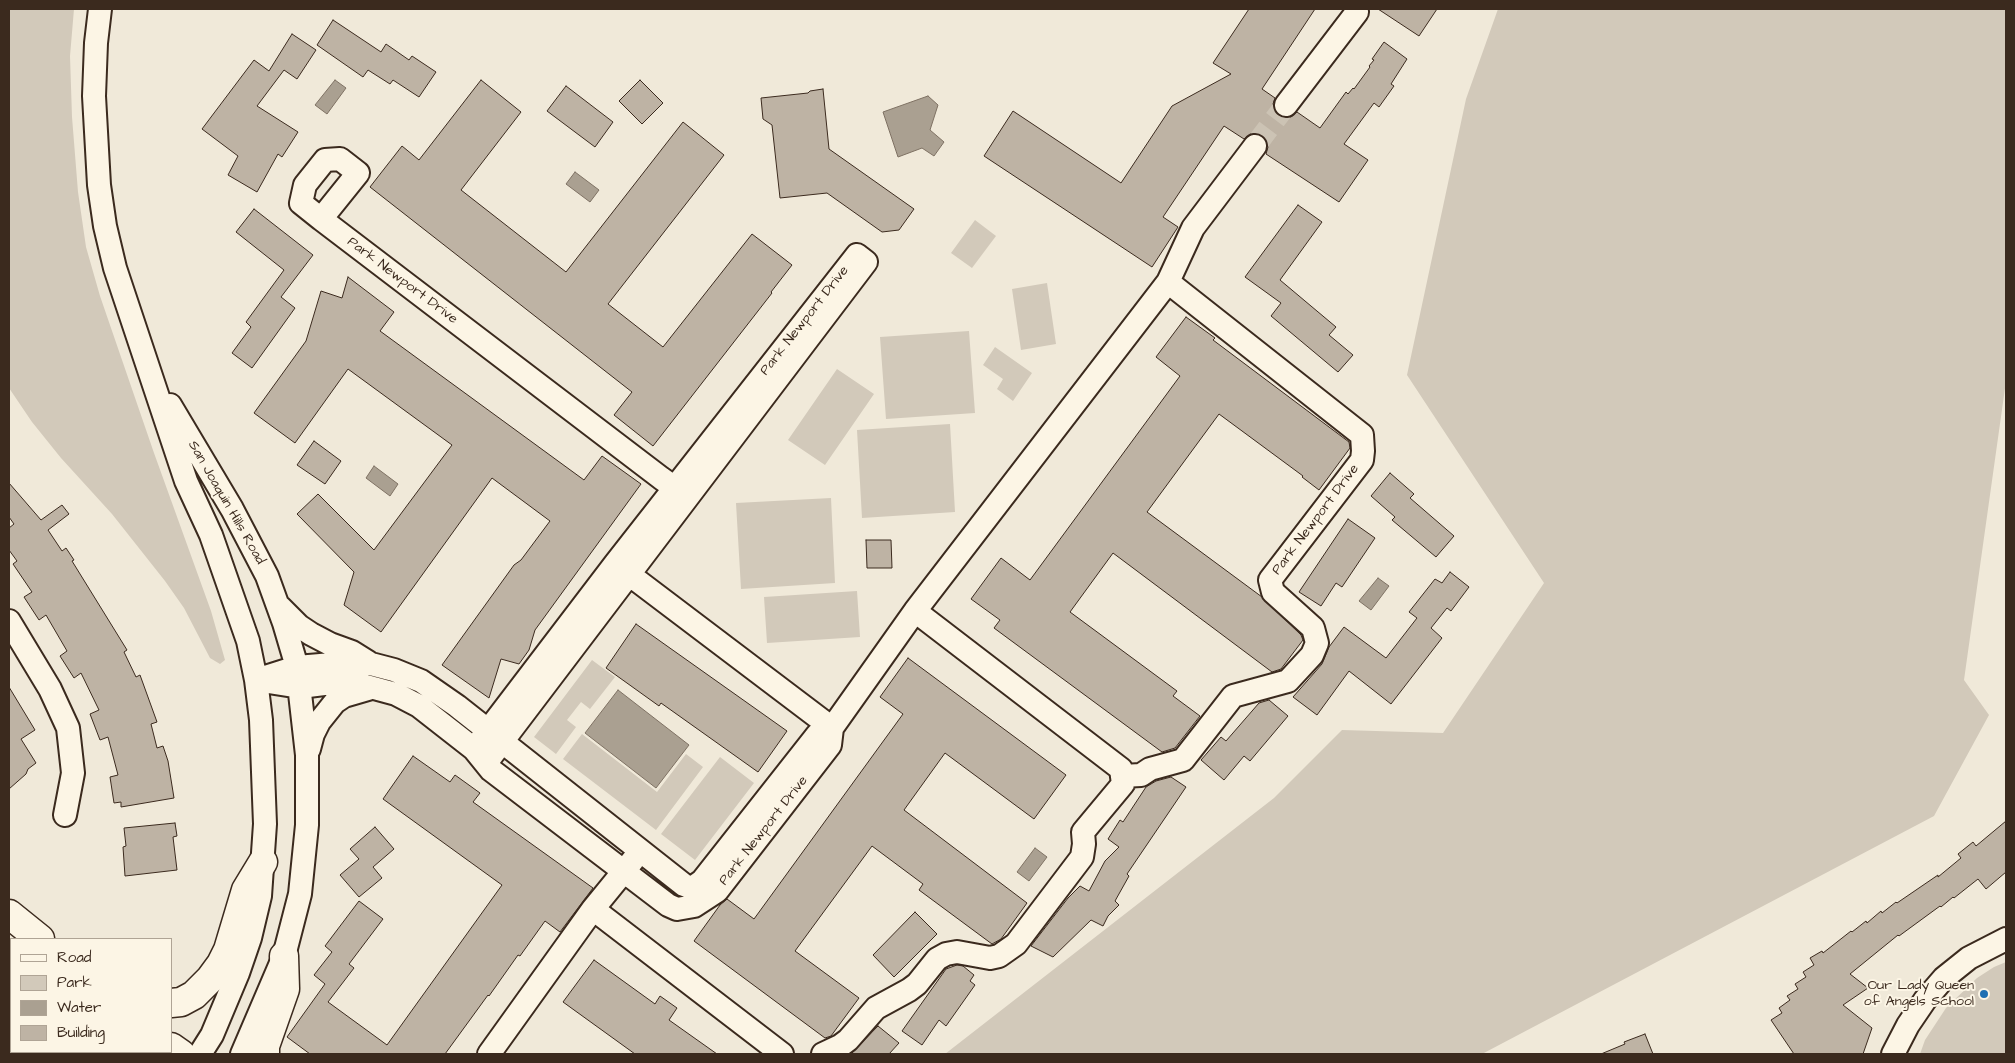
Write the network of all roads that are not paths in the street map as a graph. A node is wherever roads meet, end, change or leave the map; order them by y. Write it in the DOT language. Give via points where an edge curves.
graph roads {
  1 [pos="100,9"];
  2 [pos="1357,12"];
  3 [pos="1286,105"];
  4 [pos="1255,146"];
  5 [pos="321,219"];
  6 [pos="1168,282"];
  7 [pos="147,365"];
  8 [pos="681,493"];
  9 [pos="622,569"];
  10 [pos="277,604"];
  11 [pos="914,611"];
  12 [pos="9,621"];
  13 [pos="371,664"];
  14 [pos="298,677"];
  15 [pos="256,680"];
  16 [pos="373,687"];
  17 [pos="832,728"];
  18 [pos="487,747"];
  19 [pos="307,755"];
  20 [pos="1122,776"];
  21 [pos="65,815"];
  22 [pos="640,852"];
  23 [pos="263,862"];
  24 [pos="624,871"];
  25 [pos="693,897"];
  26 [pos="593,909"];
  27 [pos="9,914"];
  28 [pos="39,938"];
  29 [pos="2006,939"];
  30 [pos="284,956"];
  31 [pos="172,1003"];
  32 [pos="200,1054"];
  33 [pos="242,1054"];
  34 [pos="265,1054"];
  35 [pos="489,1054"];
  36 [pos="782,1054"];
  37 [pos="823,1054"];
  38 [pos="1893,1054"];
  1 -- 7 [label="street, San Joaquin Hills Road" via="94,96 99,185 115,268"];
  2 -- 3 [label="street"];
  4 -- 6 [label="street, Park Newport Drive" via="1193,228"];
  5 -- 8 [label="street, Park Newport Drive"];
  6 -- 11 [label="street, Park Newport Drive"];
  6 -- 20 [label="street, Park Newport Drive" via="1362,434 1363,450 1362,460 1270,580 1273,592 1313,628 1316,643 1312,655 1288,681 1233,696 1183,760 1150,769 1141,775"];
  7 -- 10 [label="street, San Joaquin Hills Road" via="232,509 267,576"];
  7 -- 15 [label="street, San Joaquin Hills Road" via="186,481 210,534 248,641"];
  8 -- 8 [label="street, Park Newport Drive" via="866,262 857,255"];
  8 -- 9 [label="street, Park Newport Drive"];
  9 -- 17 [label="street"];
  9 -- 18 [label="street, Park Newport Drive"];
  10 -- 13 [label="street" via="311,634 361,656"];
  10 -- 14 [label="street, San Joaquin Hills Road"];
  11 -- 17 [label="street, Park Newport Drive"];
  11 -- 20 [label="street" via="1121,769"];
  12 -- 21 [label="street" via="50,689 68,728 73,773"];
  13 -- 14 [label="street" via="344,663"];
  13 -- 18 [label="street" via="421,682 457,706"];
  14 -- 15 [label="street"];
  14 -- 16 [label="street" via="348,681"];
  14 -- 19 [label="street, San Joaquin Hills Road"];
  15 -- 23 [label="street, San Joaquin Hills Road" via="265,781"];
  16 -- 18 [label="street" via="419,706"];
  16 -- 19 [label="street" via="344,696 327,710 313,734"];
  17 -- 25 [label="street, Park Newport Drive" via="817,735 702,881"];
  18 -- 22 [label="street"];
  18 -- 24 [label="street" via="491,770"];
  19 -- 30 [label="street, San Joaquin Hills Road" via="307,824 300,894"];
  20 -- 37 [label="street" via="1123,784 1083,832 1082,857 1016,944 999,956 990,958 957,952 946,954 917,984 876,1008 848,1040"];
  22 -- 24 [label="street"];
  22 -- 25 [label="street" via="684,885"];
  23 -- 31 [label="main road" via="246,890 221,964 194,995"];
  23 -- 32 [label="street, San Joaquin Hills Road" via="260,896 250,938 223,1010"];
  24 -- 25 [label="street" via="677,908"];
  24 -- 26 [label="street"];
  26 -- 35 [label="street"];
  26 -- 36 [label="street"];
  27 -- 28 [label="main road"];
  29 -- 38 [label="street" via="1969,958 1944,978 1920,1006"];
  30 -- 33 [label="street, San Joaquin Hills Road"];
  30 -- 34 [label="main road" via="285,989 264,1046"];
}
